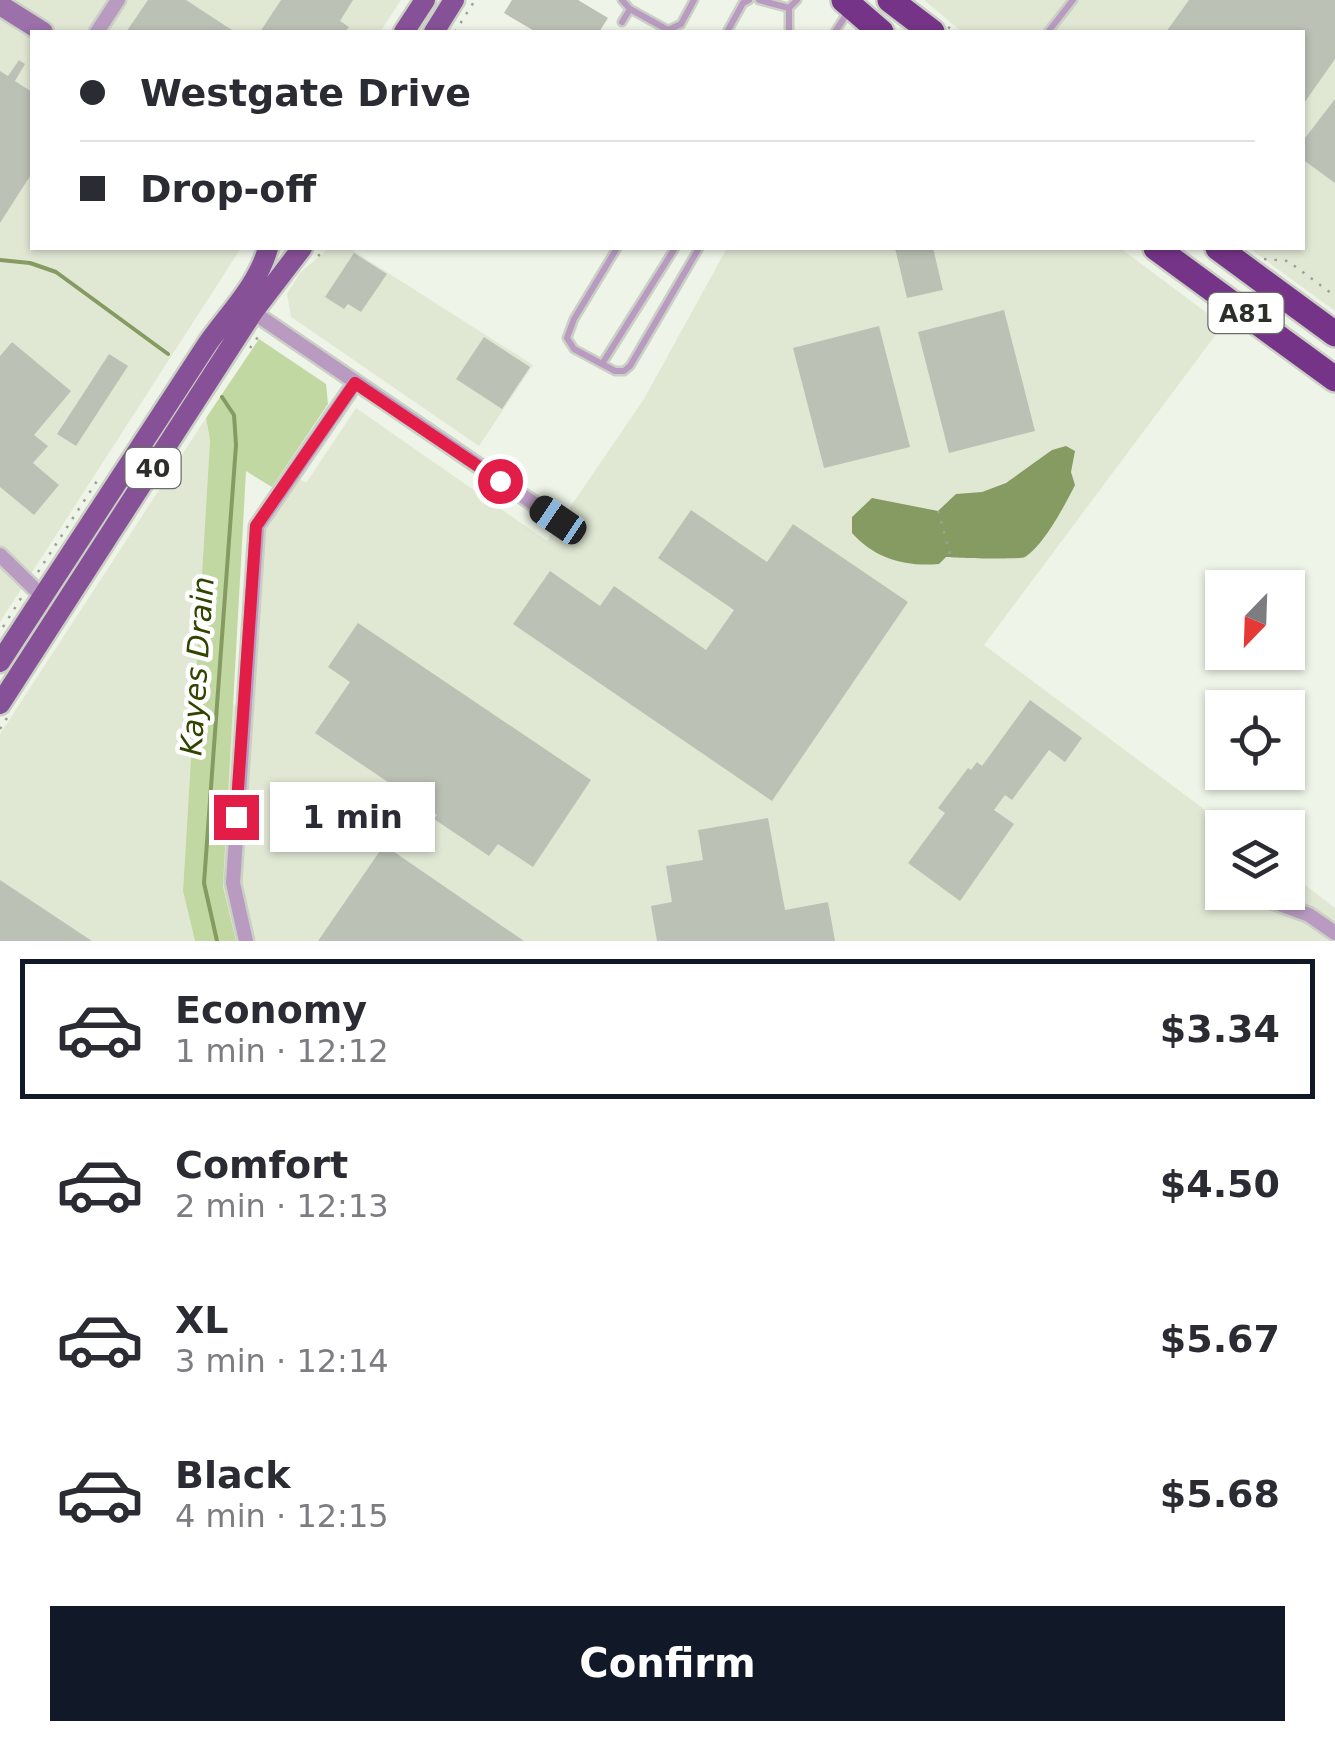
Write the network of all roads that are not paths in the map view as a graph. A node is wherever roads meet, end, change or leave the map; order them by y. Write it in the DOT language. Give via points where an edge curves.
graph roads {
  1 [pos="118,0"];
  2 [pos="425,0"];
  3 [pos="454,0"];
  4 [pos="622,0"];
  5 [pos="694,0"];
  6 [pos="749,0"];
  7 [pos="759,0"];
  8 [pos="797,0"];
  9 [pos="890,0"];
  10 [pos="1073,0"];
  11 [pos="848,4"];
  12 [pos="0,5"];
  13 [pos="630,8"];
  14 [pos="788,8"];
  15 [pos="622,22"];
  16 [pos="39,30"];
  17 [pos="98,30"];
  18 [pos="405,30"];
  19 [pos="435,30"];
  20 [pos="728,30"];
  21 [pos="789,30"];
  22 [pos="836,30"];
  23 [pos="879,30"];
  24 [pos="929,30"];
  25 [pos="1050,30"];
  26 [pos="268,250"];
  27 [pos="300,250"];
  28 [pos="615,250"];
  29 [pos="675,250"];
  30 [pos="697,250"];
  31 [pos="1159,250"];
  32 [pos="1221,250"];
  33 [pos="253,312"];
  34 [pos="1335,334"];
  35 [pos="602,364"];
  36 [pos="1335,379"];
  37 [pos="355,383"];
  38 [pos="558,520"];
  39 [pos="0,555"];
  40 [pos="36,591"];
  41 [pos="0,662"];
  42 [pos="0,704"];
  43 [pos="1298,910"];
  44 [pos="1335,932"];
  45 [pos="246,941"];
  1 -- 17 [label="street"];
  2 -- 18 [label="main road"];
  3 -- 19 [label="main road"];
  4 -- 13 [label="lane"];
  5 -- 13 [label="lane" via="673,30"];
  6 -- 20 [label="lane"];
  7 -- 14 [label="lane"];
  8 -- 14 [label="lane"];
  9 -- 24 [label="highway"];
  10 -- 25 [label="lane"];
  11 -- 22 [label="lane"];
  11 -- 23 [label="highway"];
  12 -- 16 [label="street"];
  13 -- 15 [label="lane"];
  14 -- 21 [label="lane"];
  26 -- 40 [label="main road, 40" via="246,294"];
  27 -- 33 [label="main road, 40"];
  28 -- 35 [label="lane" via="567,338"];
  29 -- 35 [label="lane"];
  30 -- 35 [label="lane" via="630,366 615,371"];
  31 -- 36 [label="highway, A81"];
  32 -- 34 [label="highway, A81"];
  33 -- 37 [label="street"];
  33 -- 42 [label="main road, 40"];
  37 -- 38 [label="street"];
  37 -- 45 [label="street" via="256,526 233,883"];
  39 -- 40 [label="street"];
  40 -- 41 [label="main road, 40"];
  43 -- 44 [label="street"];
}
